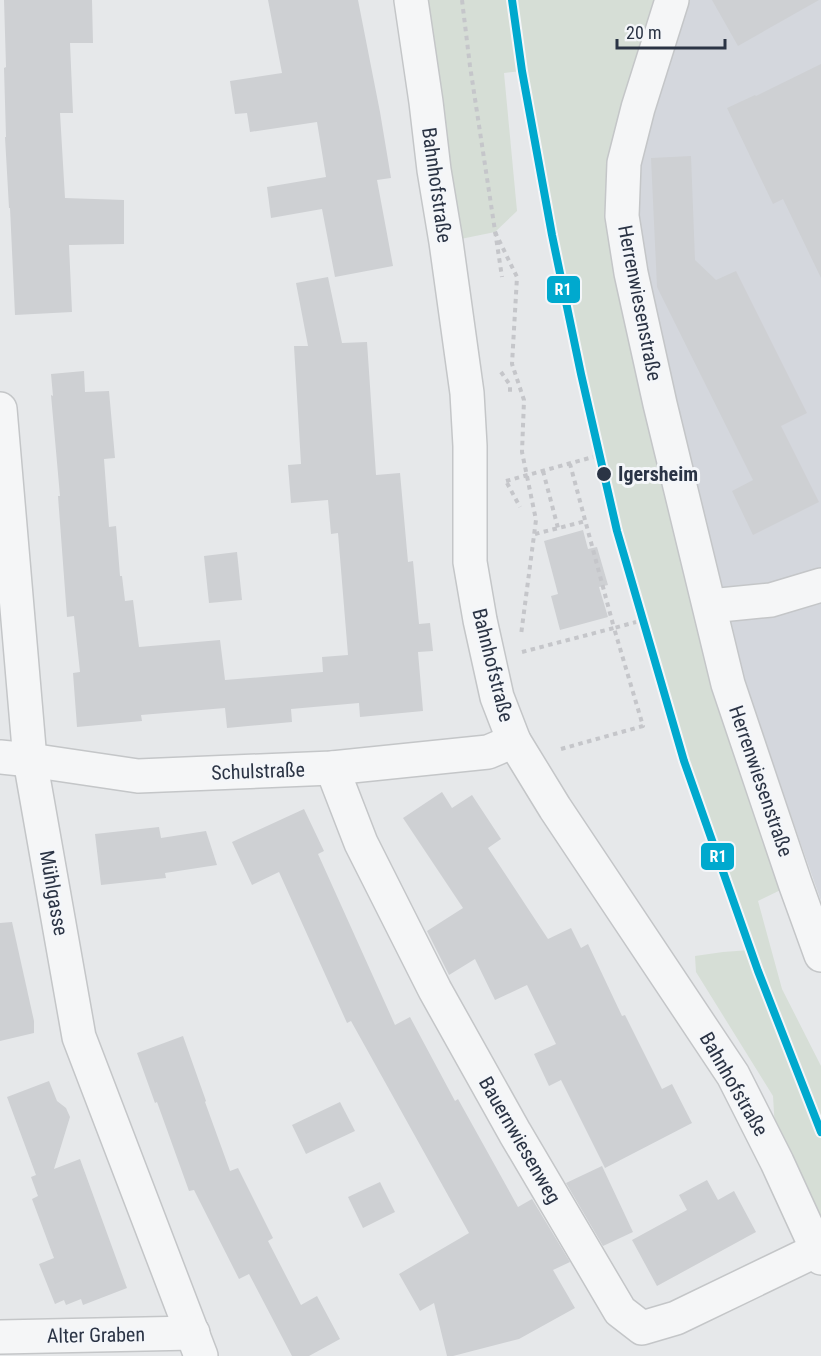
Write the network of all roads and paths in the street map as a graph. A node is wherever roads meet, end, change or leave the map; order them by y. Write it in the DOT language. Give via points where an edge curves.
graph roads {
  1 [pos="411,0"];
  2 [pos="462,0"];
  3 [pos="672,0"];
  4 [pos="495,232"];
  5 [pos="502,277"];
  6 [pos="500,371"];
  7 [pos="510,392"];
  8 [pos="0,409"];
  9 [pos="593,457"];
  10 [pos="570,464"];
  11 [pos="543,471"];
  12 [pos="527,476"];
  13 [pos="519,507"];
  14 [pos="585,521"];
  15 [pos="558,528"];
  16 [pos="535,534"];
  17 [pos="821,585"];
  18 [pos="710,606"];
  19 [pos="636,622"];
  20 [pos="614,628"];
  21 [pos="514,741"];
  22 [pos="567,747"];
  23 [pos="15,759"];
  24 [pos="332,768"];
  25 [pos="821,955"];
  26 [pos="819,1254"];
  27 [pos="0,1337"];
  28 [pos="197,1345"];
  1 -- 21 [label="street, Bahnhofstraße" via="467,393 470,562 497,696"];
  2 -- 4 [label="path"];
  3 -- 18 [label="street, Herrenwiesenstraße" via="624,163 622,216 660,404"];
  4 -- 5 [label="path"];
  4 -- 12 [label="path" via="517,277 512,364 524,400 522,452"];
  6 -- 7 [label="path" via="510,385"];
  8 -- 23 [label="street, Mühlgasse"];
  9 -- 10 [label="path"];
  10 -- 11 [label="path"];
  10 -- 14 [label="path"];
  11 -- 12 [label="path"];
  11 -- 15 [label="path"];
  12 -- 13 [label="path" via="505,479"];
  12 -- 16 [label="path"];
  14 -- 15 [label="path"];
  14 -- 20 [label="path"];
  15 -- 16 [label="path"];
  16 -- 20 [label="path" via="519,653"];
  17 -- 18 [label="street" via="771,600"];
  18 -- 25 [label="street, Herrenwiesenstraße" via="728,684"];
  19 -- 20 [label="path"];
  20 -- 22 [label="path" via="643,726"];
  21 -- 24 [label="street, Schulstraße" via="488,752"];
  21 -- 26 [label="street, Bahnhofstraße" via="733,1075"];
  23 -- 24 [label="street, Schulstraße" via="138,776"];
  23 -- 28 [label="street, Mühlgasse" via="79,1037"];
  24 -- 26 [label="street, Bauernwiesenweg" via="361,843 435,990 620,1311 642,1328 676,1318"];
  27 -- 28 [label="street, Alter Graben"];
}
